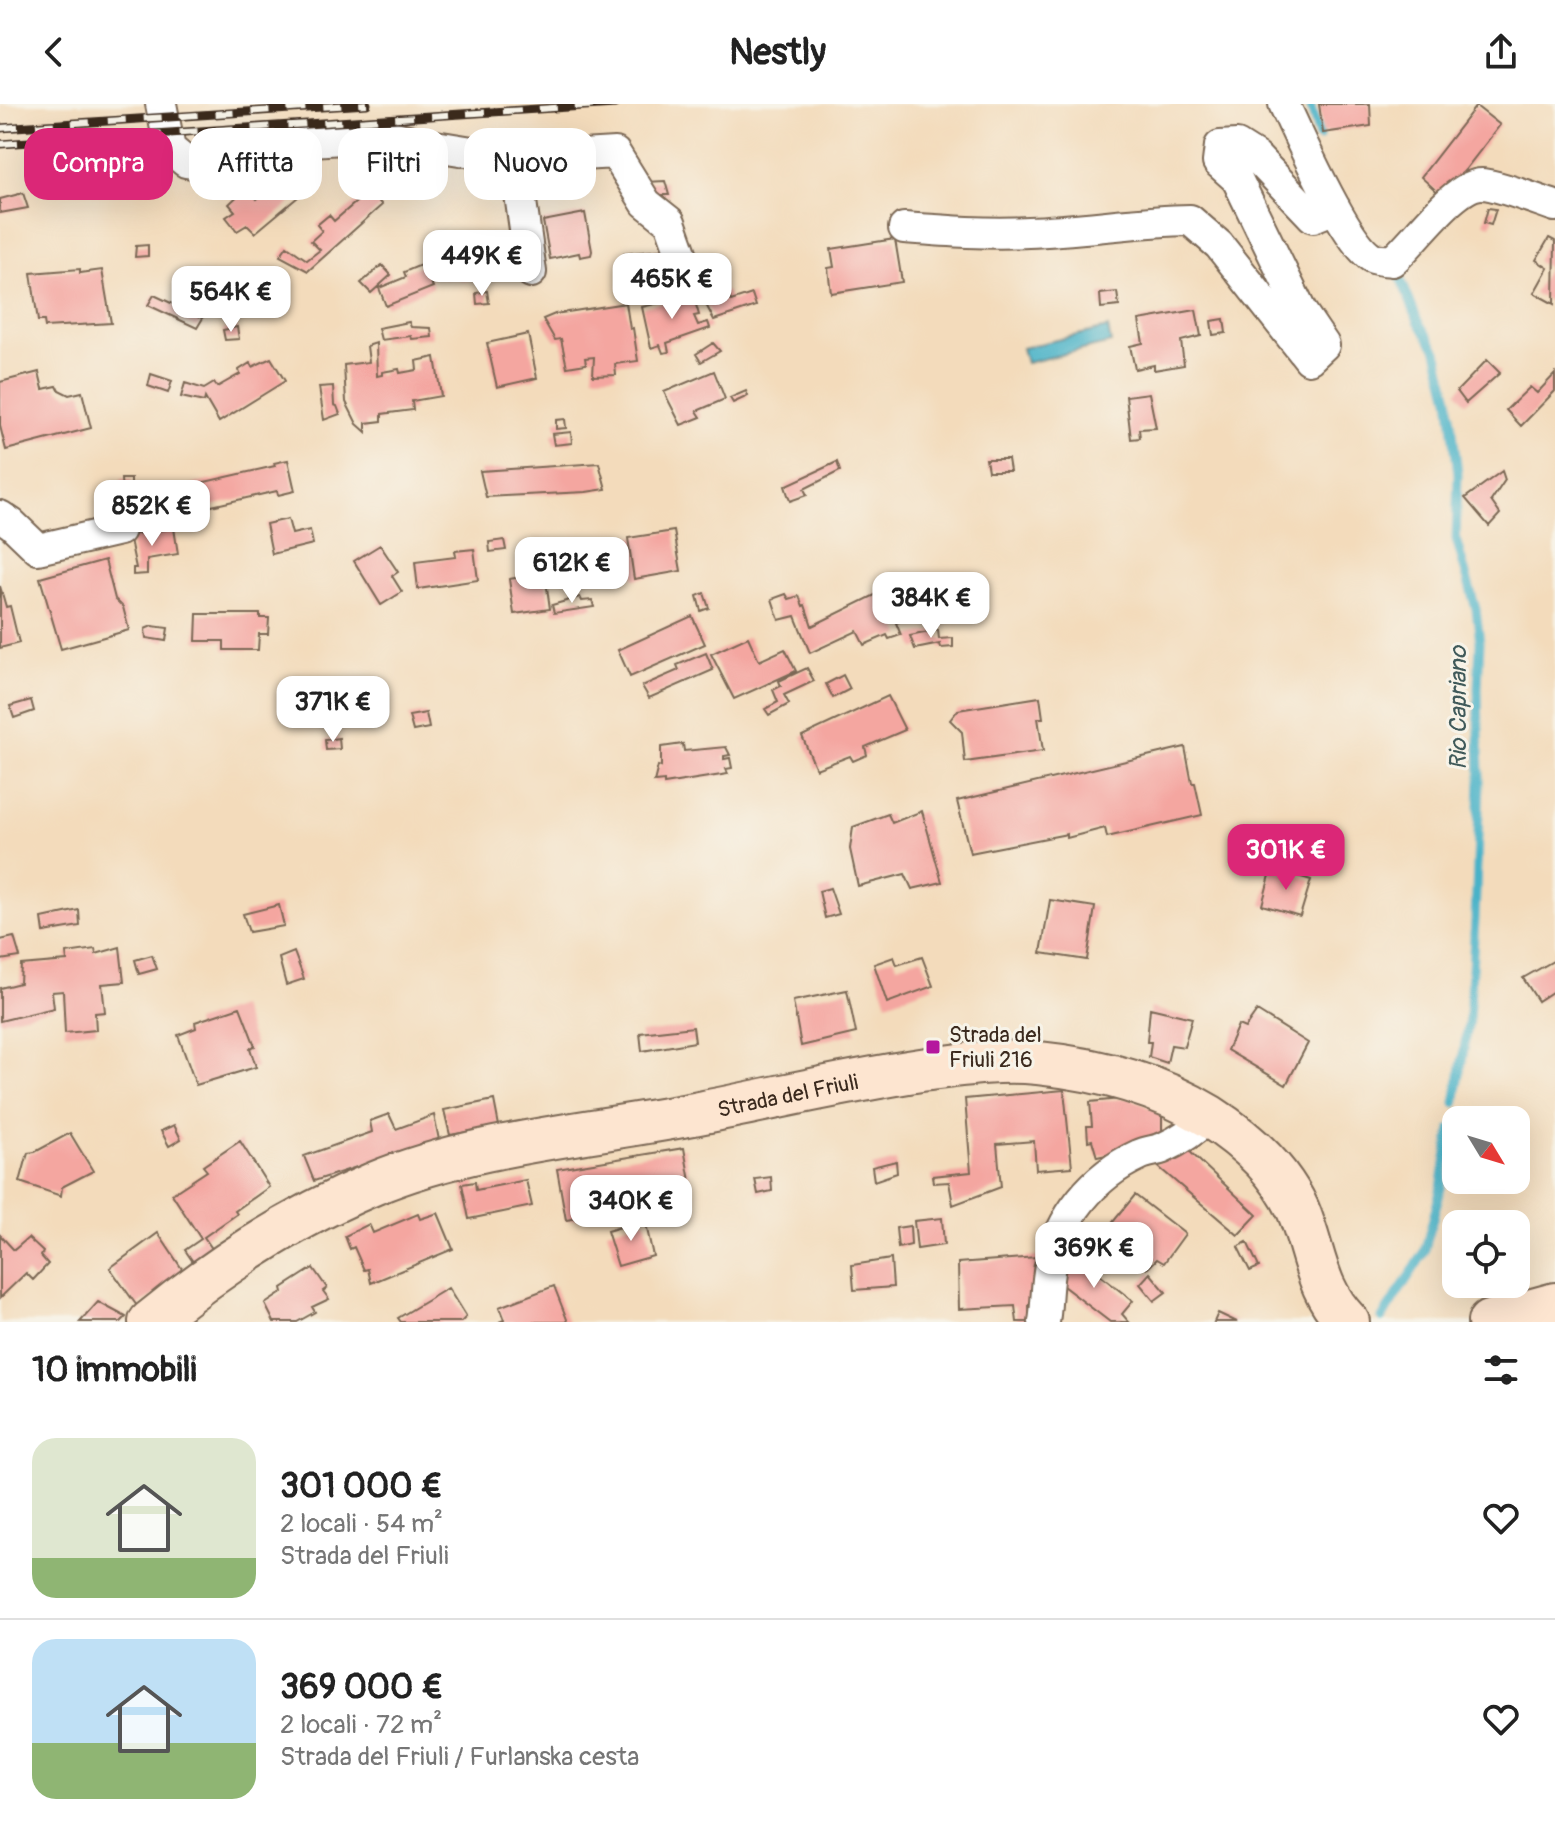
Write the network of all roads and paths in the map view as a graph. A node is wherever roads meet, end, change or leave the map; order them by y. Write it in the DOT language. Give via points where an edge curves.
graph roads {
  1 [pos="161,104"];
  2 [pos="1284,104"];
  3 [pos="464,151"];
  4 [pos="596,154"];
  5 [pos="521,200"];
  6 [pos="1555,206"];
  7 [pos="1335,208"];
  8 [pos="904,228"];
  9 [pos="531,272"];
  10 [pos="692,284"];
  11 [pos="0,516"];
  12 [pos="120,530"];
  13 [pos="1209,1117"];
  14 [pos="1555,1304"];
  15 [pos="150,1322"];
  16 [pos="1044,1322"];
  17 [pos="1348,1322"];
  18 [pos="1489,1322"];
  1 -- 3 [label="street" via="170,149 186,162 203,164 311,141 391,136"];
  2 -- 7 [label="street"];
  4 -- 10 [label="street" via="615,153 646,203 670,222"];
  5 -- 9 [label="street"];
  6 -- 7 [label="street" via="1482,184 1462,191 1392,261 1372,258"];
  7 -- 8 [label="street" via="1313,217 1256,157 1237,145 1220,146 1218,162 1237,179 1301,311 1324,345 1309,359 1219,245 1190,220 1015,233"];
  11 -- 12 [label="street" via="38,549"];
  13 -- 15 [label="main road, Strada del Friuli" via="1137,1083 1039,1063 995,1062 882,1076 522,1144 434,1163 328,1205 192,1287"];
  13 -- 16 [label="street" via="1192,1133 1119,1167 1080,1198 1064,1221 1050,1264"];
  13 -- 17 [label="main road, Strada del Friuli" via="1273,1168 1297,1209 1324,1292"];
  14 -- 18 [label="main road"];
}
